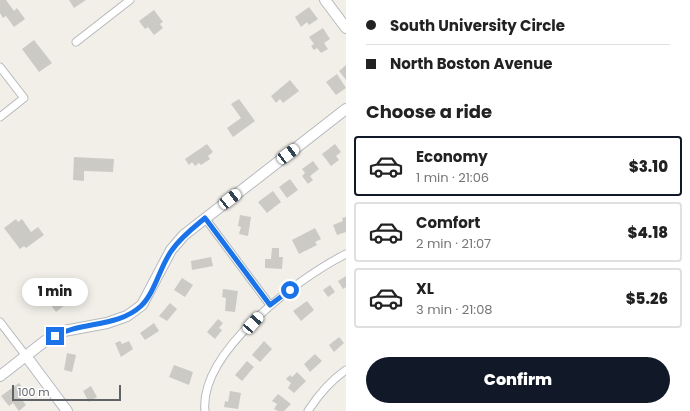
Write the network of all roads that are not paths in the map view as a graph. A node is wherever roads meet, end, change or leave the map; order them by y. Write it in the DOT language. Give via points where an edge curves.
graph roads {
  1 [pos="130,0"];
  2 [pos="325,0"];
  3 [pos="346,28"];
  4 [pos="76,42"];
  5 [pos="0,67"];
  6 [pos="346,110"];
  7 [pos="0,116"];
  8 [pos="205,218"];
  9 [pos="346,254"];
  10 [pos="270,305"];
  11 [pos="0,322"];
  12 [pos="26,356"];
  13 [pos="346,370"];
  14 [pos="0,376"];
  15 [pos="67,411"];
  16 [pos="205,411"];
  17 [pos="308,411"];
  1 -- 4 [label="street"];
  2 -- 3 [label="street"];
  5 -- 7 [label="street" via="24,98"];
  6 -- 8 [label="street"];
  8 -- 10 [label="street"];
  8 -- 12 [label="street" via="184,235 171,250 142,305 127,316 113,321 64,331 45,341"];
  9 -- 10 [label="street" via="309,275"];
  10 -- 16 [label="street" via="230,346 211,378 204,401"];
  11 -- 12 [label="street"];
  12 -- 14 [label="street"];
  12 -- 15 [label="street"];
  13 -- 17 [label="street" via="324,389"];
}
